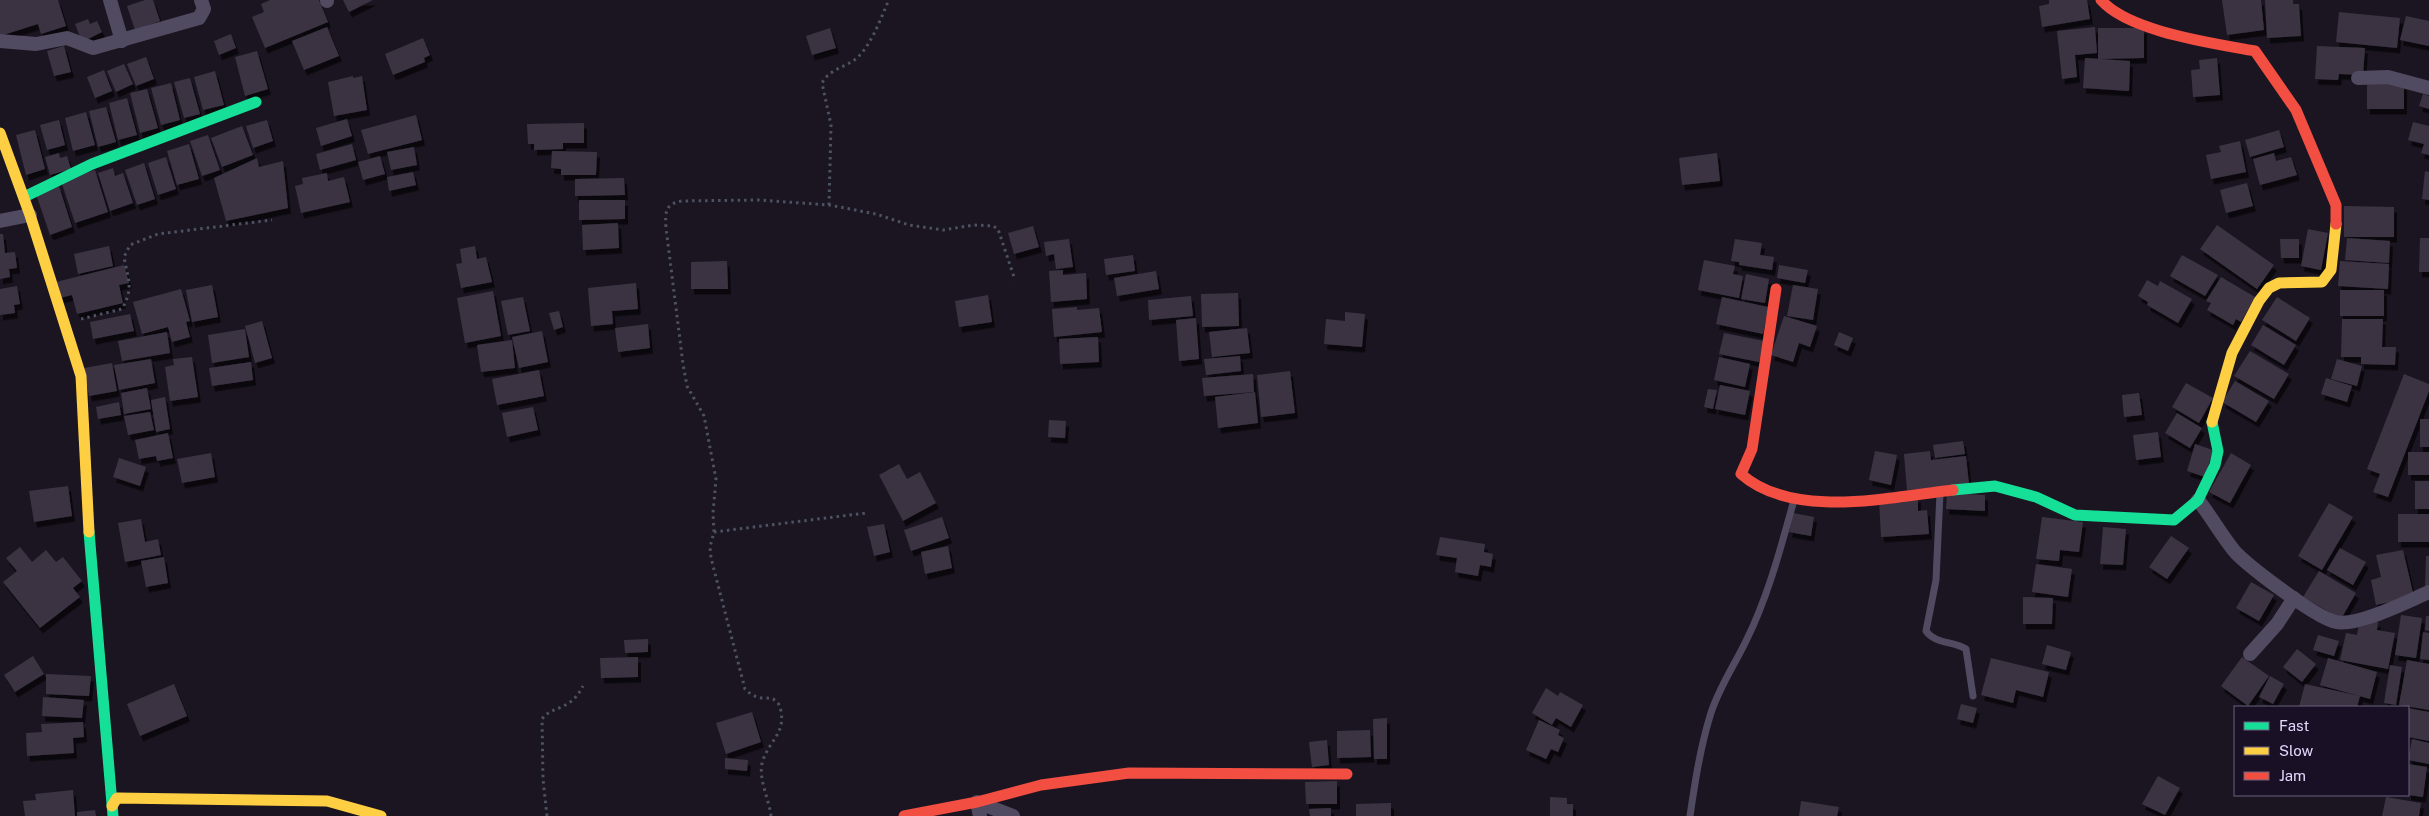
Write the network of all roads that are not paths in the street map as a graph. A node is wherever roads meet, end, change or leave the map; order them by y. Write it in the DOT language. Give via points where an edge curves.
graph roads {
  1 [pos="110,0"];
  2 [pos="202,0"];
  3 [pos="2101,0"];
  4 [pos="0,41"];
  5 [pos="122,41"];
  6 [pos="2358,78"];
  7 [pos="2429,88"];
  8 [pos="256,102"];
  9 [pos="0,133"];
  10 [pos="24,197"];
  11 [pos="30,215"];
  12 [pos="0,222"];
  13 [pos="1776,289"];
  14 [pos="1940,490"];
  15 [pos="1794,500"];
  16 [pos="2198,500"];
  17 [pos="2429,592"];
  18 [pos="2294,598"];
  19 [pos="2250,654"];
  20 [pos="1973,696"];
  21 [pos="1347,774"];
  22 [pos="978,802"];
  23 [pos="112,811"];
  24 [pos="381,816"];
  25 [pos="904,816"];
  26 [pos="980,816"];
  27 [pos="1013,816"];
  28 [pos="1690,816"];
  1 -- 5 [label="street"];
  2 -- 5 [label="street" via="204,9 199,18"];
  3 -- 16 [label="street" via="2103,6 2117,16 2186,38 2255,51 2296,110 2336,205 2335,244 2327,277 2314,284 2279,284 2269,288 2232,353 2212,422 2218,451 2215,465"];
  4 -- 5 [label="street" via="36,44 67,38 93,48"];
  6 -- 7 [label="street" via="2388,77"];
  8 -- 10 [label="street" via="77,170"];
  9 -- 10 [label="street"];
  10 -- 11 [label="street"];
  11 -- 12 [label="street"];
  11 -- 23 [label="street" via="80,376 92,585"];
  13 -- 15 [label="street" via="1752,449 1741,474 1750,482"];
  14 -- 15 [label="street" via="1826,503"];
  14 -- 16 [label="street" via="1995,486 2036,497 2075,515 2174,520"];
  14 -- 20 [label="lane" via="1936,580 1926,631 1935,640 1966,649"];
  15 -- 28 [label="lane" via="1747,640 1725,678 1710,714 1697,763"];
  16 -- 18 [label="street" via="2235,552"];
  17 -- 18 [label="street" via="2388,612 2348,622 2336,622"];
  18 -- 19 [label="street" via="2277,624"];
  21 -- 22 [label="street" via="1129,773 1041,785"];
  22 -- 25 [label="street"];
  22 -- 26 [label="street"];
  22 -- 27 [label="street"];
  23 -- 24 [label="street" via="117,798 327,801"];
}
